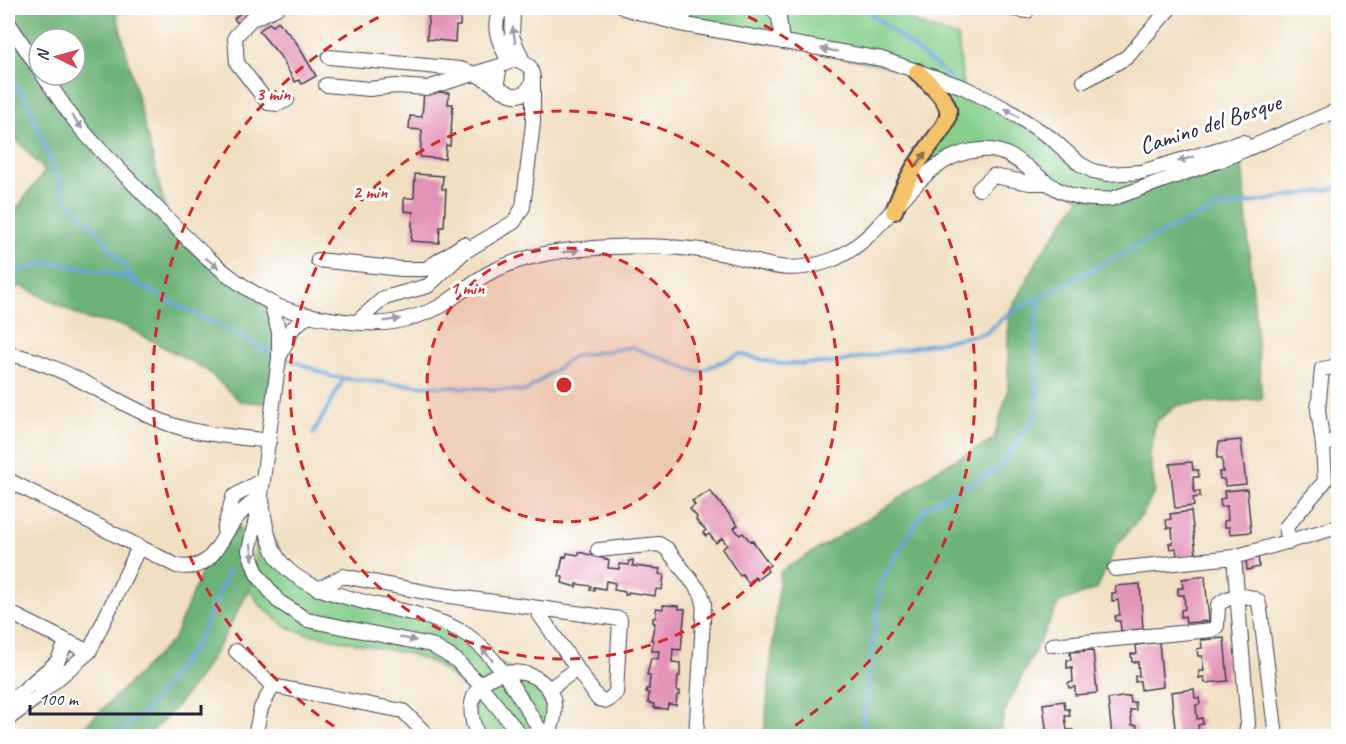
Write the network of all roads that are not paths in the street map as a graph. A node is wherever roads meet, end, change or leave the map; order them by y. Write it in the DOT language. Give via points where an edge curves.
graph roads {
  1 [pos="261,8"];
  2 [pos="277,8"];
  3 [pos="503,8"];
  4 [pos="508,8"];
  5 [pos="624,8"];
  6 [pos="688,8"];
  7 [pos="772,8"];
  8 [pos="1008,8"];
  9 [pos="1170,8"];
  10 [pos="1027,11"];
  11 [pos="250,20"];
  12 [pos="8,22"];
  13 [pos="680,24"];
  14 [pos="782,42"];
  15 [pos="27,51"];
  16 [pos="329,57"];
  17 [pos="524,61"];
  18 [pos="504,63"];
  19 [pos="917,72"];
  20 [pos="474,73"];
  21 [pos="533,78"];
  22 [pos="1084,81"];
  23 [pos="326,85"];
  24 [pos="52,87"];
  25 [pos="501,90"];
  26 [pos="514,96"];
  27 [pos="287,100"];
  28 [pos="1338,102"];
  29 [pos="1338,110"];
  30 [pos="532,123"];
  31 [pos="1047,183"];
  32 [pos="979,189"];
  33 [pos="894,211"];
  34 [pos="482,239"];
  35 [pos="318,260"];
  36 [pos="271,303"];
  37 [pos="308,316"];
  38 [pos="358,321"];
  39 [pos="8,354"];
  40 [pos="279,358"];
  41 [pos="1338,366"];
  42 [pos="1338,438"];
  43 [pos="269,441"];
  44 [pos="1323,446"];
  45 [pos="263,479"];
  46 [pos="8,480"];
  47 [pos="261,495"];
  48 [pos="1338,527"];
  49 [pos="221,541"];
  50 [pos="1289,542"];
  51 [pos="139,548"];
  52 [pos="598,550"];
  53 [pos="1234,558"];
  54 [pos="1115,569"];
  55 [pos="318,589"];
  56 [pos="1238,596"];
  57 [pos="535,608"];
  58 [pos="8,612"];
  59 [pos="67,641"];
  60 [pos="1052,645"];
  61 [pos="236,651"];
  62 [pos="89,652"];
  63 [pos="577,669"];
  64 [pos="501,672"];
  65 [pos="480,685"];
  66 [pos="273,686"];
  67 [pos="549,689"];
  68 [pos="25,697"];
  69 [pos="8,719"];
  70 [pos="255,736"];
  71 [pos="428,736"];
  72 [pos="478,736"];
  73 [pos="521,736"];
  74 [pos="546,736"];
  75 [pos="696,736"];
  76 [pos="1245,736"];
  77 [pos="1276,736"];
  1 -- 11 [label="street"];
  2 -- 11 [label="street"];
  3 -- 18 [label="street" via="498,13 496,35"];
  17 -- 4 [label="street, one-way" via="512,36 513,14"];
  5 -- 13 [label="street, Camino del Bosque"];
  6 -- 13 [label="street"];
  7 -- 14 [label="street" via="779,17"];
  8 -- 10 [label="street"];
  9 -- 22 [label="street" via="1127,57"];
  11 -- 27 [label="street" via="235,37 237,63 268,103"];
  12 -- 15 [label="street"];
  13 -- 14 [label="street, Camino del Bosque"];
  19 -- 14 [label="street, Camino del Bosque, one-way" via="882,59"];
  16 -- 20 [label="street"];
  17 -- 18 [label="street"];
  17 -- 21 [label="street"];
  18 -- 20 [label="street"];
  18 -- 25 [label="street" via="497,82"];
  28 -- 19 [label="street, Camino del Bosque, one-way" via="1217,151 1141,172 1107,174 1080,164 1051,138 1008,110 963,87"];
  33 -- 19 [label="main road, one-way" via="918,162 948,119 942,94"];
  20 -- 23 [label="street" via="427,88"];
  20 -- 25 [label="street"];
  21 -- 26 [label="street" via="530,87"];
  21 -- 30 [label="street"];
  24 -- 36 [label="street, one-way" via="80,127 209,261"];
  25 -- 26 [label="street"];
  26 -- 30 [label="street"];
  29 -- 31 [label="street" via="1127,195 1092,200 1067,194"];
  30 -- 34 [label="street" via="523,207 514,222 498,234"];
  31 -- 32 [label="street" via="993,176"];
  31 -- 33 [label="street" via="1010,155 984,149 941,162"];
  38 -- 33 [label="street, one-way" via="391,322 437,308 490,272 526,258 581,249 677,247 717,252 779,269 804,268 852,251"];
  34 -- 35 [label="street" via="465,243 426,269"];
  34 -- 38 [label="street" via="428,286 384,298"];
  36 -- 37 [label="street"];
  36 -- 40 [label="street" via="279,332"];
  37 -- 38 [label="street"];
  37 -- 40 [label="street" via="292,329"];
  39 -- 43 [label="street" via="44,364 167,424"];
  40 -- 43 [label="street"];
  41 -- 44 [label="street" via="1322,369 1318,410"];
  42 -- 44 [label="street"];
  43 -- 45 [label="street"];
  44 -- 50 [label="street" via="1325,481 1286,527"];
  45 -- 47 [label="street"];
  45 -- 49 [label="street" via="232,497"];
  46 -- 51 [label="street"];
  47 -- 49 [label="street" via="239,526"];
  47 -- 55 [label="street" via="273,550 291,574"];
  47 -- 65 [label="street, one-way" via="249,551 257,574 278,601 307,620 431,645 456,660"];
  48 -- 50 [label="street"];
  49 -- 51 [label="street" via="206,562 189,568"];
  50 -- 53 [label="street"];
  51 -- 62 [label="street"];
  52 -- 75 [label="street" via="659,544 701,593 705,616"];
  53 -- 54 [label="street"];
  53 -- 56 [label="street"];
  55 -- 57 [label="street" via="343,576"];
  64 -- 55 [label="street, one-way" via="481,648 447,623"];
  56 -- 60 [label="street" via="1218,605 1218,622 1212,630"];
  56 -- 76 [label="street" via="1248,724"];
  56 -- 77 [label="street" via="1258,601"];
  57 -- 63 [label="street"];
  57 -- 63 [label="street" via="620,619 616,693 607,701 598,699"];
  58 -- 59 [label="street"];
  59 -- 62 [label="street"];
  59 -- 68 [label="street" via="57,662"];
  61 -- 66 [label="street"];
  62 -- 68 [label="street"];
  63 -- 67 [label="street"];
  64 -- 65 [label="street"];
  64 -- 67 [label="street" via="522,671"];
  64 -- 74 [label="street"];
  65 -- 72 [label="street" via="471,702 471,721"];
  65 -- 73 [label="street"];
  66 -- 70 [label="street" via="261,708"];
  66 -- 71 [label="street" via="403,711"];
  67 -- 74 [label="street" via="555,720"];
  68 -- 69 [label="street"];
}
